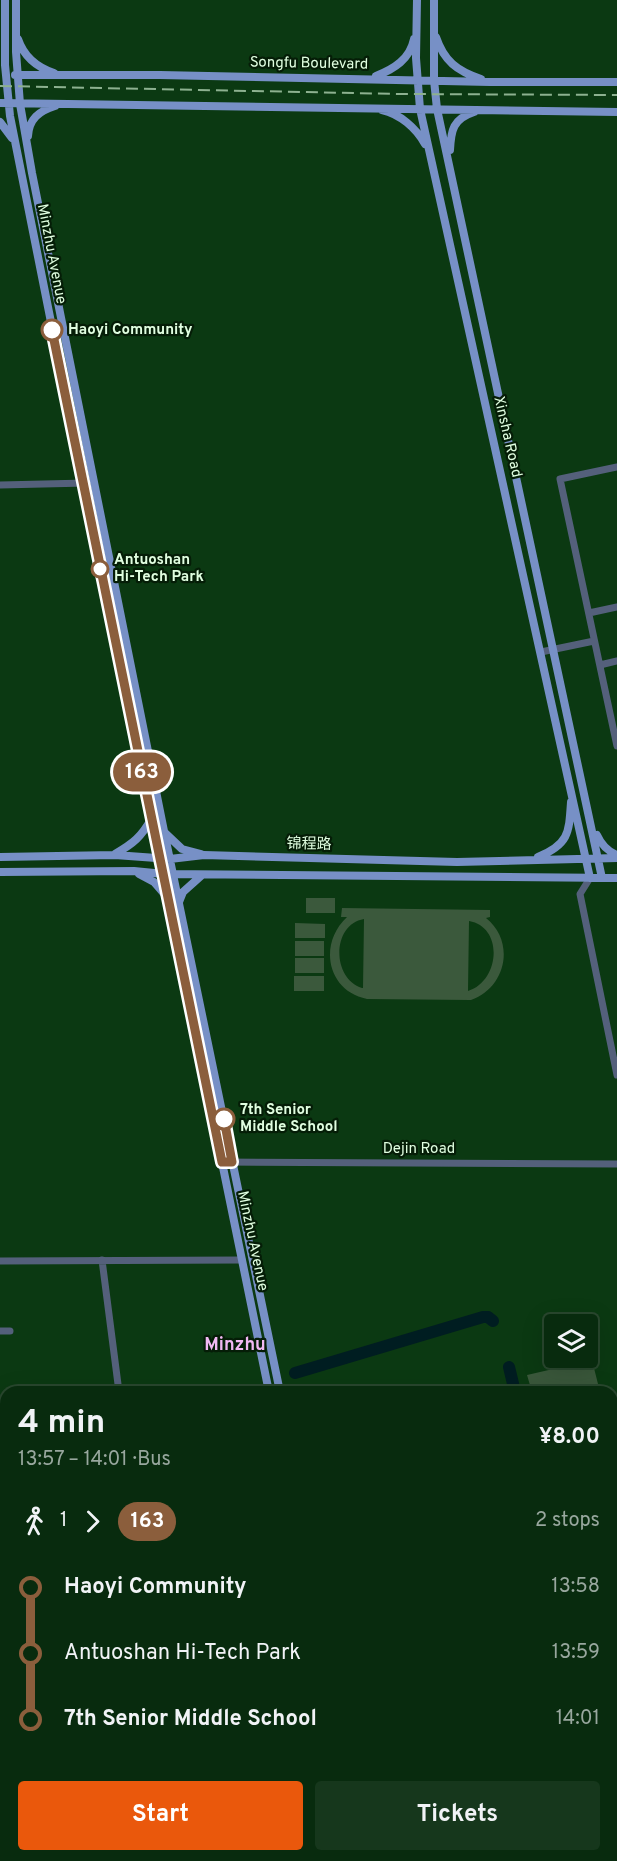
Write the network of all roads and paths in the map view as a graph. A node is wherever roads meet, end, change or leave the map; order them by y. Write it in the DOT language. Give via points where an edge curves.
graph roads {
  1 [pos="5,0"];
  2 [pos="16,0"];
  3 [pos="417,0"];
  4 [pos="434,0"];
  5 [pos="5,28"];
  6 [pos="15,28"];
  7 [pos="434,28"];
  8 [pos="416,30"];
  9 [pos="0,44"];
  10 [pos="3,75"];
  11 [pos="18,75"];
  12 [pos="66,76"];
  13 [pos="371,78"];
  14 [pos="417,80"];
  15 [pos="434,80"];
  16 [pos="490,82"];
  17 [pos="617,82"];
  18 [pos="4,103"];
  19 [pos="20,104"];
  20 [pos="64,104"];
  21 [pos="373,108"];
  22 [pos="420,109"];
  23 [pos="437,109"];
  24 [pos="486,110"];
  25 [pos="617,112"];
  26 [pos="0,122"];
  27 [pos="15,142"];
  28 [pos="28,146"];
  29 [pos="429,154"];
  30 [pos="450,166"];
  31 [pos="617,467"];
  32 [pos="83,483"];
  33 [pos="94,483"];
  34 [pos="0,485"];
  35 [pos="617,607"];
  36 [pos="589,613"];
  37 [pos="594,641"];
  38 [pos="553,650"];
  39 [pos="541,652"];
  40 [pos="617,661"];
  41 [pos="600,665"];
  42 [pos="617,746"];
  43 [pos="572,792"];
  44 [pos="152,818"];
  45 [pos="591,824"];
  46 [pos="164,831"];
  47 [pos="114,855"];
  48 [pos="204,855"];
  49 [pos="617,856"];
  50 [pos="0,857"];
  51 [pos="165,859"];
  52 [pos="535,859"];
  53 [pos="586,859"];
  54 [pos="598,859"];
  55 [pos="134,870"];
  56 [pos="0,872"];
  57 [pos="168,874"];
  58 [pos="202,874"];
  59 [pos="590,878"];
  60 [pos="602,878"];
  61 [pos="617,878"];
  62 [pos="167,898"];
  63 [pos="179,903"];
  64 [pos="617,1075"];
  65 [pos="222,1162"];
  66 [pos="232,1162"];
  67 [pos="617,1164"];
  68 [pos="102,1260"];
  69 [pos="242,1260"];
  70 [pos="0,1261"];
  71 [pos="0,1331"];
  72 [pos="10,1331"];
  73 [pos="118,1386"];
  74 [pos="268,1386"];
  75 [pos="279,1386"];
  1 -- 5 [label="main road, Minzhu Avenue"];
  2 -- 6 [label="main road, Minzhu Avenue"];
  3 -- 8 [label="main road, Xinsha Road"];
  4 -- 7 [label="main road, Xinsha Road"];
  5 -- 9 [label="main road"];
  5 -- 10 [label="main road, Minzhu Avenue"];
  6 -- 11 [label="main road, Minzhu Avenue"];
  6 -- 12 [label="main road" via="21,48 31,62"];
  7 -- 15 [label="main road, Xinsha Road"];
  7 -- 16 [label="main road" via="441,51 452,66"];
  8 -- 13 [label="main road" via="406,56 392,69"];
  8 -- 14 [label="main road, Xinsha Road"];
  10 -- 11 [label="main road, Songfu Boulevard"];
  10 -- 18 [label="main road, Minzhu Avenue"];
  11 -- 12 [label="main road, Songfu Boulevard"];
  11 -- 19 [label="main road, Minzhu Avenue"];
  12 -- 13 [label="main road, Songfu Boulevard"];
  13 -- 14 [label="main road, Songfu Boulevard"];
  14 -- 15 [label="main road, Songfu Boulevard"];
  14 -- 22 [label="main road, Xinsha Road"];
  15 -- 16 [label="main road, Songfu Boulevard"];
  15 -- 23 [label="main road, Xinsha Road"];
  16 -- 17 [label="main road, Songfu Boulevard"];
  18 -- 19 [label="main road"];
  18 -- 27 [label="main road, Minzhu Avenue"];
  19 -- 20 [label="main road"];
  19 -- 28 [label="main road, Minzhu Avenue"];
  20 -- 21 [label="main road"];
  20 -- 28 [label="main road" via="34,117"];
  21 -- 22 [label="main road"];
  21 -- 29 [label="main road" via="388,111 406,122"];
  22 -- 23 [label="main road"];
  22 -- 29 [label="main road, Xinsha Road"];
  23 -- 24 [label="main road"];
  23 -- 30 [label="main road, Xinsha Road"];
  24 -- 25 [label="main road"];
  24 -- 30 [label="main road" via="465,115 455,123"];
  26 -- 27 [label="main road"];
  27 -- 32 [label="main road, Minzhu Avenue"];
  28 -- 33 [label="main road, Minzhu Avenue"];
  29 -- 39 [label="main road, Xinsha Road"];
  30 -- 38 [label="main road, Xinsha Road"];
  31 -- 36 [label="street" via="560,479"];
  32 -- 33 [label="street"];
  32 -- 34 [label="street"];
  32 -- 44 [label="main road, Minzhu Avenue"];
  33 -- 46 [label="main road, Minzhu Avenue"];
  35 -- 36 [label="street"];
  36 -- 37 [label="street"];
  37 -- 38 [label="street"];
  37 -- 41 [label="street"];
  38 -- 39 [label="street"];
  38 -- 45 [label="main road, Xinsha Road"];
  39 -- 43 [label="main road, Xinsha Road"];
  40 -- 41 [label="street"];
  41 -- 42 [label="street"];
  43 -- 52 [label="main road" via="569,828 561,844"];
  43 -- 53 [label="main road, Xinsha Road"];
  44 -- 47 [label="main road" via="143,834"];
  44 -- 51 [label="main road, Minzhu Avenue"];
  45 -- 49 [label="main road" via="601,843"];
  45 -- 54 [label="main road, Xinsha Road"];
  46 -- 48 [label="main road" via="182,849"];
  46 -- 51 [label="main road, Minzhu Avenue"];
  47 -- 50 [label="main road, 锦程路"];
  47 -- 51 [label="main road, 锦程路"];
  48 -- 51 [label="main road, 锦程路"];
  48 -- 52 [label="main road, 锦程路" via="457,862"];
  49 -- 54 [label="main road, 锦程路"];
  51 -- 57 [label="main road, Minzhu Avenue"];
  52 -- 53 [label="main road, 锦程路"];
  53 -- 54 [label="main road, 锦程路"];
  53 -- 59 [label="main road, Xinsha Road"];
  54 -- 60 [label="main road, Xinsha Road"];
  55 -- 56 [label="main road, 锦程路"];
  55 -- 57 [label="main road, 锦程路"];
  55 -- 62 [label="main road" via="154,882"];
  57 -- 58 [label="main road, 锦程路"];
  57 -- 62 [label="main road, Minzhu Avenue"];
  57 -- 63 [label="main road, Minzhu Avenue"];
  58 -- 59 [label="main road, 锦程路"];
  58 -- 63 [label="main road" via="183,892"];
  59 -- 60 [label="main road, 锦程路"];
  59 -- 64 [label="street" via="580,894"];
  60 -- 61 [label="main road, 锦程路"];
  62 -- 65 [label="main road, Minzhu Avenue"];
  63 -- 66 [label="main road, Minzhu Avenue"];
  65 -- 66 [label="street, Dejin Road"];
  65 -- 69 [label="main road, Minzhu Avenue"];
  66 -- 67 [label="street, Dejin Road"];
  66 -- 75 [label="main road, Minzhu Avenue"];
  68 -- 69 [label="street"];
  68 -- 70 [label="street"];
  68 -- 73 [label="street"];
  69 -- 74 [label="main road, Minzhu Avenue"];
  71 -- 72 [label="street"];
}
